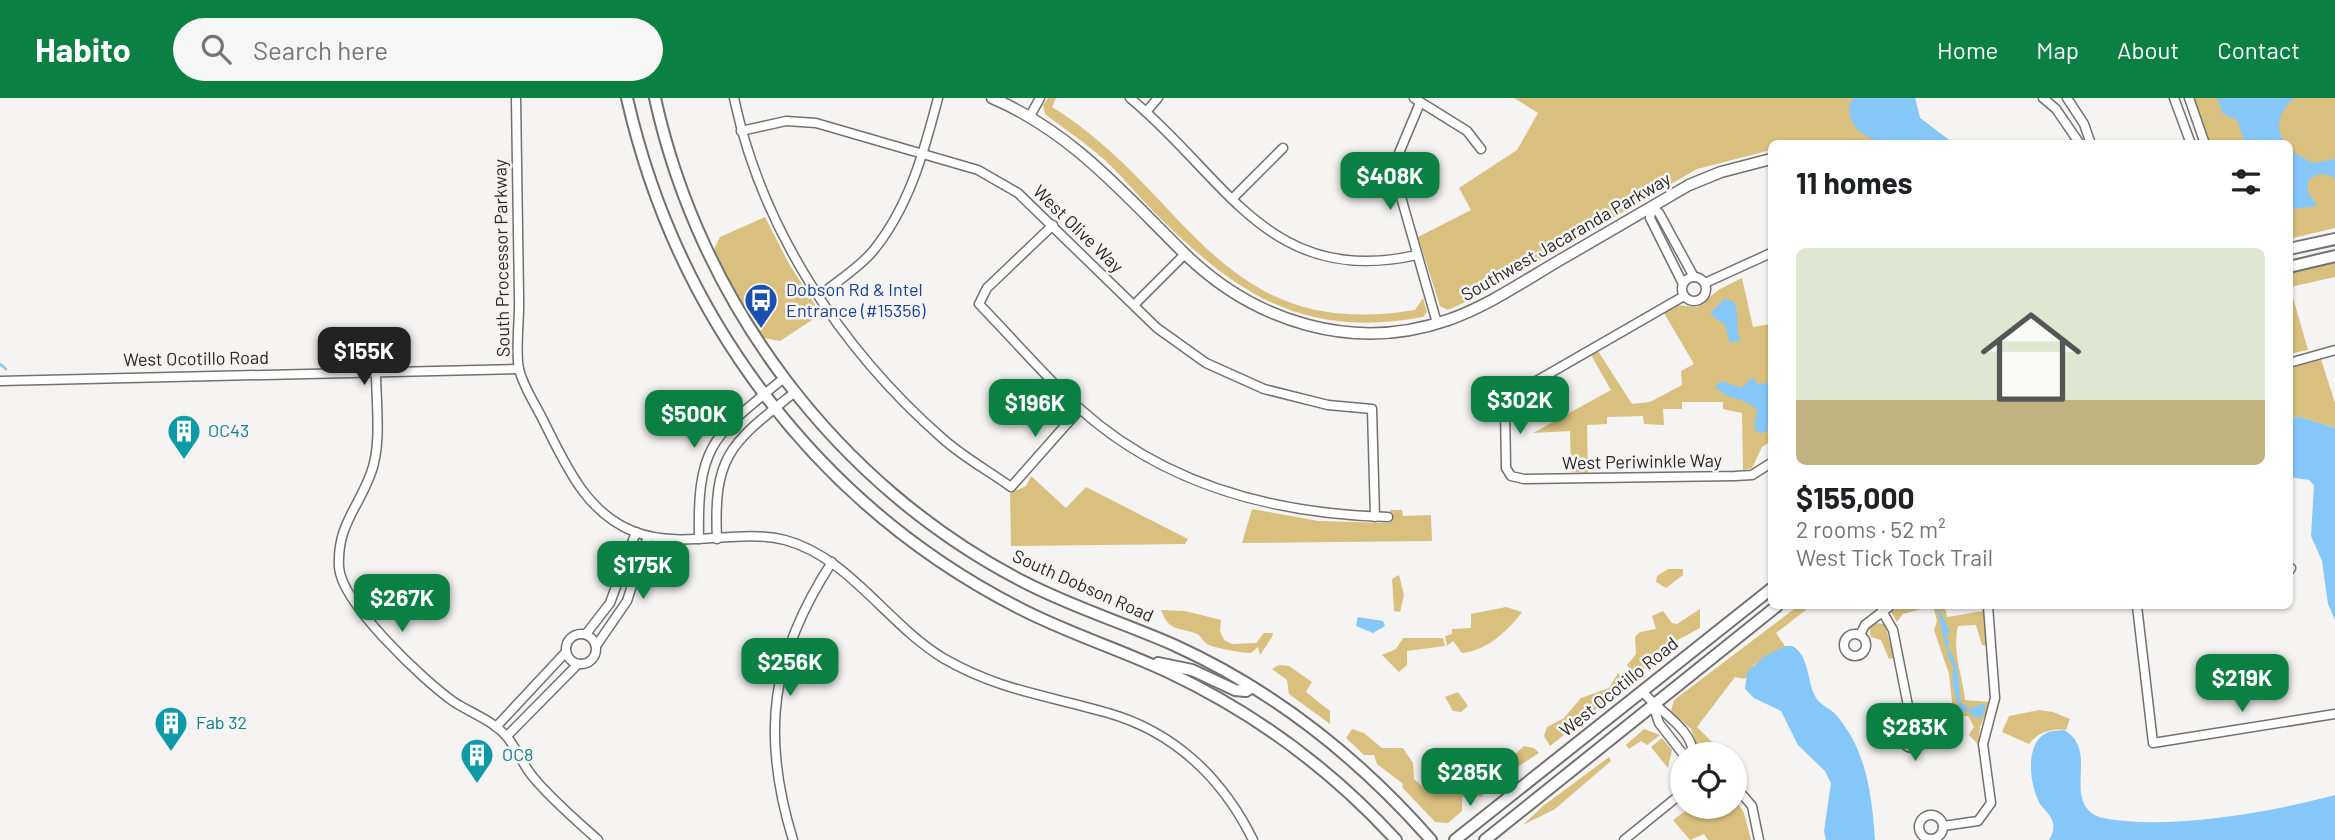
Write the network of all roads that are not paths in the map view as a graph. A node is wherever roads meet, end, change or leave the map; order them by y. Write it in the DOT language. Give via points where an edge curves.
graph roads {
  1 [pos="516,98"];
  2 [pos="627,98"];
  3 [pos="655,98"];
  4 [pos="734,98"];
  5 [pos="938,98"];
  6 [pos="992,98"];
  7 [pos="1040,98"];
  8 [pos="1129,98"];
  9 [pos="1158,98"];
  10 [pos="2042,98"];
  11 [pos="2067,98"];
  12 [pos="2174,98"];
  13 [pos="2189,98"];
  14 [pos="1417,100"];
  15 [pos="1146,111"];
  16 [pos="1030,116"];
  17 [pos="741,131"];
  18 [pos="2078,140"];
  19 [pos="2090,140"];
  20 [pos="2190,140"];
  21 [pos="2204,140"];
  22 [pos="1283,148"];
  23 [pos="1481,149"];
  24 [pos="924,153"];
  25 [pos="1768,160"];
  26 [pos="1232,199"];
  27 [pos="1652,207"];
  28 [pos="1053,225"];
  29 [pos="2335,239"];
  30 [pos="2293,248"];
  31 [pos="1185,254"];
  32 [pos="1768,254"];
  33 [pos="1417,255"];
  34 [pos="2335,256"];
  35 [pos="2293,266"];
  36 [pos="1694,277"];
  37 [pos="1705,283"];
  38 [pos="1683,284"];
  39 [pos="819,296"];
  40 [pos="1684,296"];
  41 [pos="1134,305"];
  42 [pos="1437,323"];
  43 [pos="2335,350"];
  44 [pos="2293,362"];
  45 [pos="519,369"];
  46 [pos="376,373"];
  47 [pos="784,378"];
  48 [pos="0,381"];
  49 [pos="795,392"];
  50 [pos="763,395"];
  51 [pos="774,409"];
  52 [pos="1080,409"];
  53 [pos="1768,465"];
  54 [pos="1375,517"];
  55 [pos="1388,517"];
  56 [pos="636,532"];
  57 [pos="648,536"];
  58 [pos="717,538"];
  59 [pos="699,539"];
  60 [pos="832,562"];
  61 [pos="1768,591"];
  62 [pos="1773,609"];
  63 [pos="1885,609"];
  64 [pos="1886,609"];
  65 [pos="1988,609"];
  66 [pos="2139,609"];
  67 [pos="586,634"];
  68 [pos="1860,635"];
  69 [pos="596,646"];
  70 [pos="566,652"];
  71 [pos="1138,659"];
  72 [pos="578,664"];
  73 [pos="1252,687"];
  74 [pos="1642,691"];
  75 [pos="1653,705"];
  76 [pos="2335,714"];
  77 [pos="1912,726"];
  78 [pos="496,727"];
  79 [pos="1686,734"];
  80 [pos="507,736"];
  81 [pos="1673,742"];
  82 [pos="1677,742"];
  83 [pos="1689,742"];
  84 [pos="1747,800"];
  85 [pos="1670,803"];
  86 [pos="1943,826"];
  87 [pos="598,840"];
  88 [pos="793,840"];
  89 [pos="1253,840"];
  90 [pos="1396,840"];
  91 [pos="1431,840"];
  92 [pos="1455,840"];
  93 [pos="1485,840"];
  94 [pos="1624,840"];
  95 [pos="1759,840"];
  1 -- 45 [label="street, South Processor Parkway"];
  2 -- 50 [label="main road" via="644,163 678,251 718,328"];
  3 -- 47 [label="main road, South Dobson Road" via="673,166 700,237 741,314"];
  4 -- 17 [label="street"];
  5 -- 24 [label="street"];
  6 -- 16 [label="street, Southwest Jacaranda Parkway"];
  7 -- 16 [label="street"];
  8 -- 15 [label="street"];
  9 -- 15 [label="street"];
  10 -- 18 [label="street"];
  11 -- 19 [label="street"];
  12 -- 20 [label="street"];
  13 -- 21 [label="street"];
  14 -- 23 [label="street" via="1467,131"];
  14 -- 33 [label="street" via="1399,153 1399,190"];
  15 -- 26 [label="street"];
  16 -- 31 [label="street, Southwest Jacaranda Parkway" via="1087,156"];
  17 -- 24 [label="street, West Olive Way" via="786,121 816,123"];
  17 -- 39 [label="street" via="761,193"];
  22 -- 26 [label="street"];
  24 -- 28 [label="street, West Olive Way" via="978,170 1018,193"];
  24 -- 39 [label="street" via="899,214 872,253"];
  25 -- 27 [label="street, Southwest Jacaranda Parkway" via="1721,172"];
  26 -- 33 [label="street" via="1267,231 1306,251 1368,262"];
  27 -- 36 [label="street"];
  27 -- 38 [label="street" via="1650,218"];
  27 -- 42 [label="street, Southwest Jacaranda Parkway" via="1496,297"];
  28 -- 41 [label="street, West Olive Way"];
  28 -- 52 [label="street" via="987,288 979,304"];
  29 -- 30 [label="main road"];
  31 -- 41 [label="street"];
  31 -- 42 [label="street, Southwest Jacaranda Parkway" via="1242,299 1317,329 1379,334"];
  32 -- 37 [label="street"];
  33 -- 42 [label="street"];
  34 -- 35 [label="main road"];
  36 -- 37 [label="street"];
  36 -- 38 [label="street"];
  37 -- 40 [label="street" via="1701,300"];
  38 -- 40 [label="street"];
  39 -- 52 [label="street" via="878,374 915,412 943,439 1012,487"];
  40 -- 53 [label="street, West Periwinkle Way" via="1580,353 1507,400 1506,468 1511,476 1537,479 1752,475"];
  41 -- 54 [label="street, West Olive Way" via="1206,363 1264,389 1328,405 1372,409"];
  43 -- 44 [label="street"];
  45 -- 46 [label="street, West Ocotillo Road"];
  45 -- 56 [label="street, South Processor Parkway" via="571,476 600,511"];
  46 -- 48 [label="street, West Ocotillo Road"];
  46 -- 78 [label="street" via="372,472 340,538 342,582 362,615 429,680 451,700"];
  47 -- 49 [label="main road, South Dobson Road"];
  47 -- 50 [label="street"];
  49 -- 51 [label="street"];
  49 -- 73 [label="main road, South Dobson Road" via="878,480 968,550 1024,582 1176,646"];
  50 -- 51 [label="main road"];
  50 -- 59 [label="street" via="730,423 707,458 700,485"];
  51 -- 58 [label="street" via="745,433 723,465 716,495"];
  51 -- 71 [label="main road" via="853,494 930,555 1022,610"];
  52 -- 54 [label="street" via="1155,461 1230,495 1300,512"];
  54 -- 55 [label="street"];
  56 -- 57 [label="street, South Processor Parkway"];
  56 -- 67 [label="street" via="610,603"];
  57 -- 59 [label="street, South Processor Parkway"];
  57 -- 69 [label="street" via="627,601"];
  58 -- 59 [label="street, South Processor Parkway"];
  58 -- 60 [label="street, South Processor Parkway" via="785,540"];
  60 -- 88 [label="street" via="792,634 776,690 774,760"];
  60 -- 89 [label="street, South Processor Parkway" via="898,626 965,670 1015,691 1111,713 1163,737 1210,774"];
  61 -- 74 [label="main road, West Ocotillo Road"];
  62 -- 75 [label="main road, West Ocotillo Road"];
  63 -- 68 [label="street"];
  64 -- 77 [label="street"];
  65 -- 86 [label="street" via="1995,698 1983,752 1991,803 1978,821"];
  66 -- 76 [label="street" via="2153,743"];
  67 -- 69 [label="street"];
  67 -- 70 [label="street" via="571,638"];
  69 -- 72 [label="street" via="592,660"];
  70 -- 72 [label="street"];
  70 -- 78 [label="street"];
  71 -- 73 [label="main road" via="1192,670 1235,690"];
  71 -- 90 [label="main road" via="1268,729 1354,796"];
  72 -- 80 [label="street"];
  73 -- 91 [label="main road, South Dobson Road" via="1345,754"];
  74 -- 75 [label="street"];
  74 -- 92 [label="main road, West Ocotillo Road"];
  75 -- 79 [label="street"];
  75 -- 81 [label="street"];
  75 -- 93 [label="main road, West Ocotillo Road"];
  78 -- 80 [label="street"];
  79 -- 82 [label="street"];
  79 -- 83 [label="street"];
  80 -- 87 [label="street" via="539,784"];
  84 -- 95 [label="street"];
  85 -- 94 [label="street"];
}
